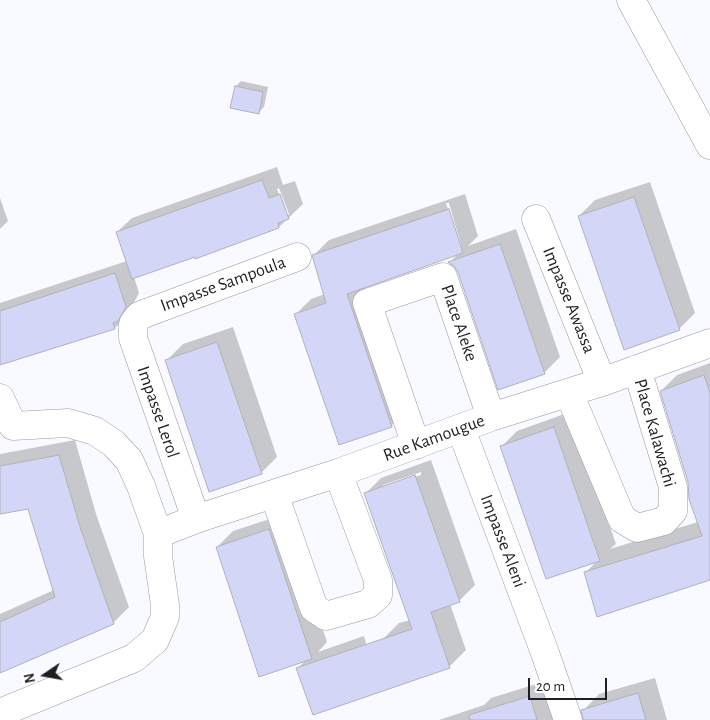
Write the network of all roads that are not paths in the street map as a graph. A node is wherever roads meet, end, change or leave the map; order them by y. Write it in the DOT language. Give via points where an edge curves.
graph roads {
  1 [pos="631,0"];
  2 [pos="710,145"];
  3 [pos="536,219"];
  4 [pos="297,258"];
  5 [pos="149,312"];
  6 [pos="710,343"];
  7 [pos="637,368"];
  8 [pos="602,382"];
  9 [pos="569,393"];
  10 [pos="0,398"];
  11 [pos="491,417"];
  12 [pos="6,428"];
  13 [pos="461,429"];
  14 [pos="416,445"];
  15 [pos="338,473"];
  16 [pos="274,494"];
  17 [pos="196,519"];
  18 [pos="158,534"];
  19 [pos="0,713"];
  20 [pos="568,720"];
  1 -- 2 [label="street"];
  3 -- 8 [label="street, Impasse Awassa"];
  4 -- 5 [label="street, Impasse Sampoula"];
  5 -- 17 [label="street, Impasse Lerol" via="136,319 132,338"];
  6 -- 7 [label="street, Rue Kamougue"];
  7 -- 8 [label="street, Rue Kamougue"];
  7 -- 9 [label="street, Place Kalawachi" via="673,487 673,511 664,521 637,528 622,519"];
  8 -- 9 [label="street, Rue Kamougue"];
  9 -- 11 [label="street, Rue Kamougue"];
  10 -- 12 [label="street"];
  11 -- 13 [label="street, Rue Kamougue"];
  11 -- 14 [label="street, Place Aleke" via="443,277 366,303"];
  12 -- 18 [label="street" via="68,423 95,431 113,443 128,460 142,486"];
  13 -- 14 [label="street, Rue Kamougue"];
  13 -- 20 [label="street, Impasse Aleni"];
  14 -- 15 [label="street, Rue Kamougue"];
  15 -- 16 [label="street, Rue Kamougue"];
  15 -- 16 [label="street" via="378,580 378,595 368,604 326,616 314,608"];
  16 -- 17 [label="street, Rue Kamougue"];
  17 -- 18 [label="street, Rue Kamougue"];
  18 -- 19 [label="street" via="165,617 155,640 134,658 115,668"];
}
